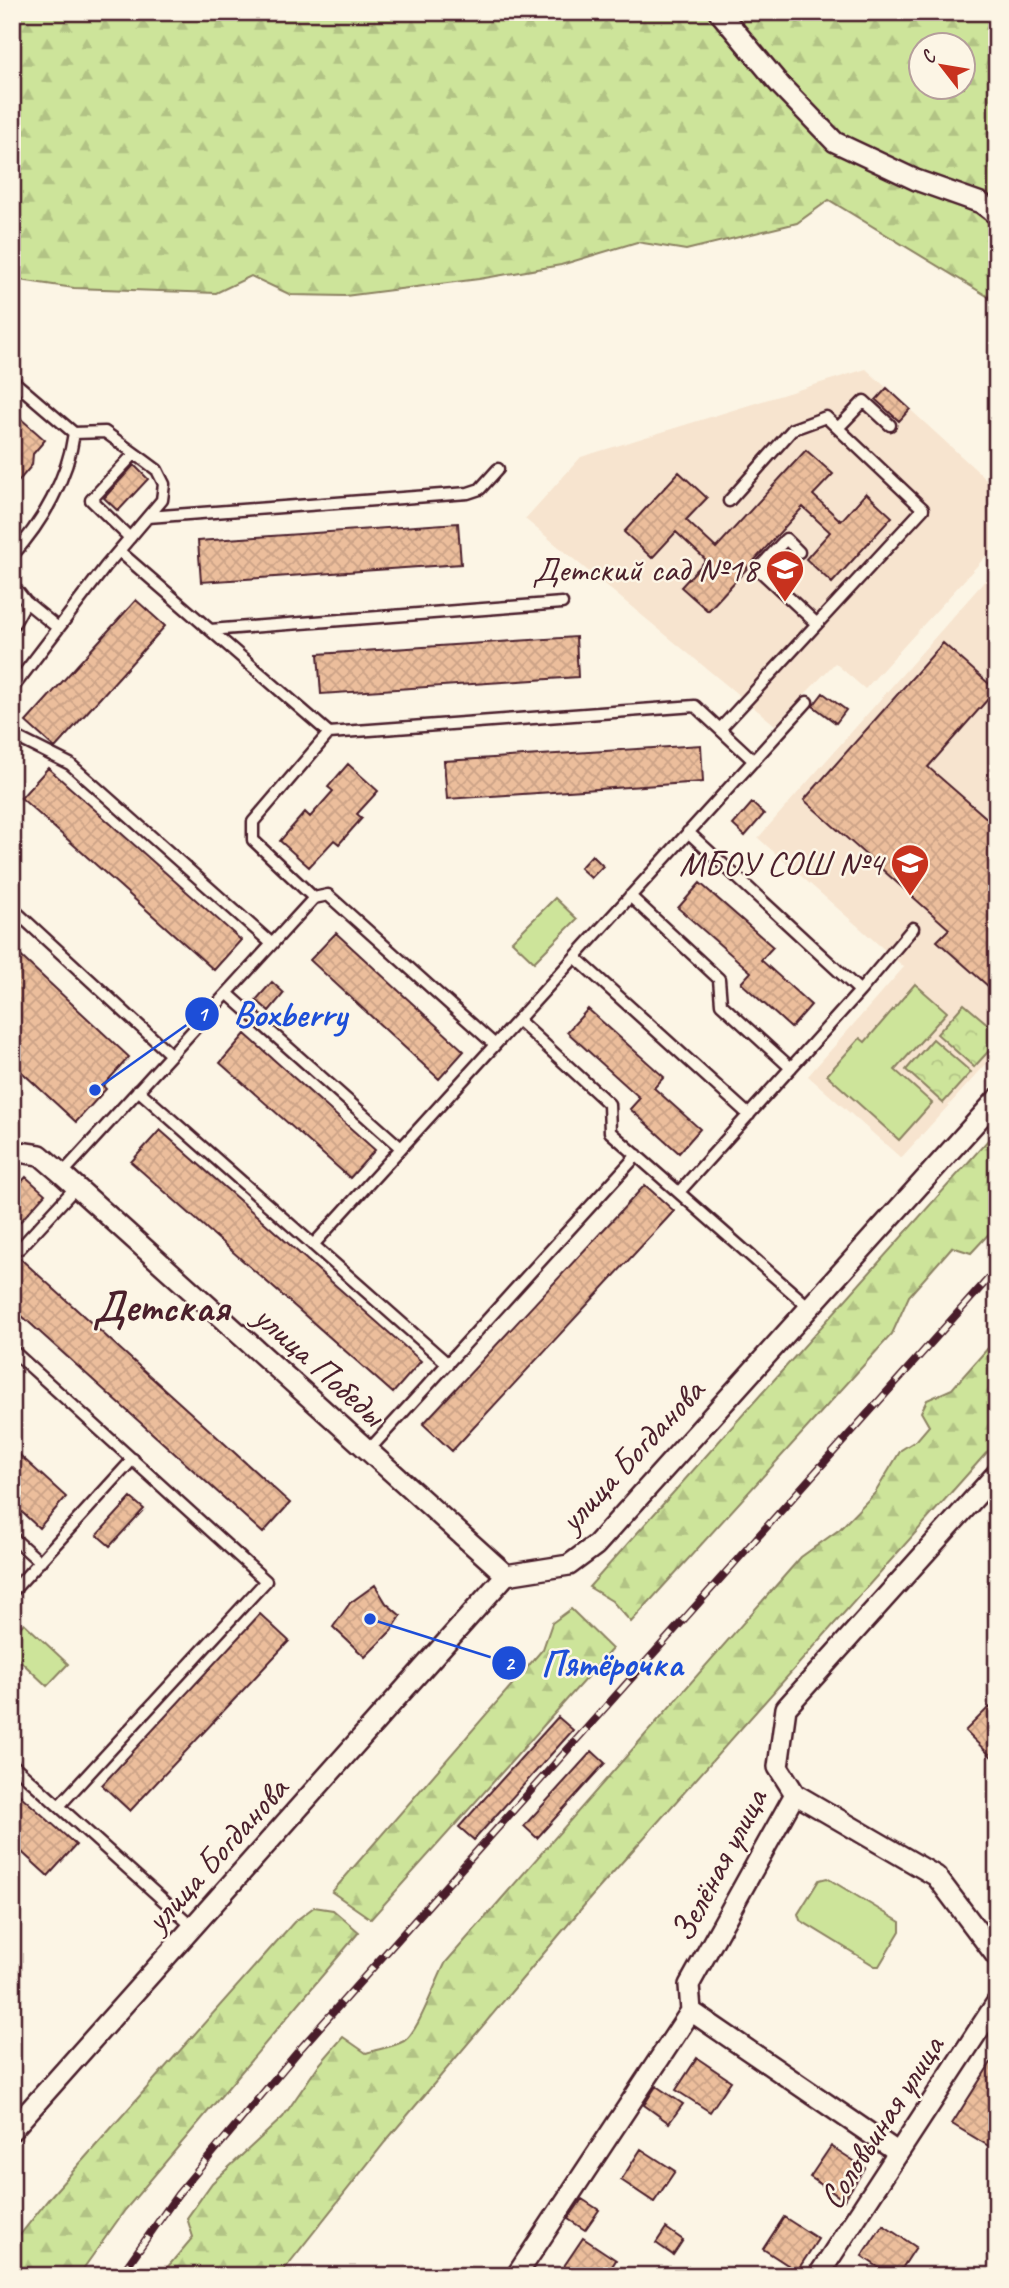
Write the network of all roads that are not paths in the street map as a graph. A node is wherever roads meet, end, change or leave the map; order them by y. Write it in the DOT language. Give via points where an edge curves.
graph roads {
  1 [pos="719,12"];
  2 [pos="997,215"];
  3 [pos="12,380"];
  4 [pos="890,425"];
  5 [pos="838,428"];
  6 [pos="74,433"];
  7 [pos="134,454"];
  8 [pos="498,469"];
  9 [pos="729,501"];
  10 [pos="148,517"];
  11 [pos="130,538"];
  12 [pos="119,551"];
  13 [pos="799,552"];
  14 [pos="12,556"];
  15 [pos="12,583"];
  16 [pos="26,602"];
  17 [pos="562,603"];
  18 [pos="817,624"];
  19 [pos="12,628"];
  20 [pos="58,628"];
  21 [pos="210,630"];
  22 [pos="12,688"];
  23 [pos="807,702"];
  24 [pos="720,729"];
  25 [pos="330,733"];
  26 [pos="12,735"];
  27 [pos="754,761"];
  28 [pos="688,832"];
  29 [pos="630,897"];
  30 [pos="314,898"];
  31 [pos="12,908"];
  32 [pos="913,928"];
  33 [pos="271,943"];
  34 [pos="575,957"];
  35 [pos="860,991"];
  36 [pos="227,993"];
  37 [pos="518,1020"];
  38 [pos="495,1045"];
  39 [pos="170,1054"];
  40 [pos="790,1068"];
  41 [pos="138,1090"];
  42 [pos="997,1099"];
  43 [pos="748,1115"];
  44 [pos="401,1148"];
  45 [pos="12,1151"];
  46 [pos="636,1155"];
  47 [pos="69,1180"];
  48 [pos="680,1191"];
  49 [pos="313,1245"];
  50 [pos="20,1248"];
  51 [pos="810,1308"];
  52 [pos="12,1350"];
  53 [pos="448,1364"];
  54 [pos="368,1451"];
  55 [pos="133,1459"];
  56 [pos="997,1473"];
  57 [pos="12,1537"];
  58 [pos="40,1562"];
  59 [pos="506,1575"];
  60 [pos="12,1592"];
  61 [pos="12,1764"];
  62 [pos="795,1794"];
  63 [pos="59,1806"];
  64 [pos="193,1927"];
  65 [pos="997,1957"];
  66 [pos="997,2003"];
  67 [pos="691,2011"];
  68 [pos="12,2130"];
  69 [pos="897,2152"];
  70 [pos="516,2276"];
  71 [pos="818,2276"];
  1 -- 2 [label="street" via="835,142 916,180 981,203"];
  3 -- 6 [label="lane"];
  4 -- 5 [label="lane" via="864,401"];
  5 -- 9 [label="lane" via="826,417 793,429"];
  5 -- 18 [label="lane" via="923,509"];
  6 -- 7 [label="lane" via="105,432"];
  6 -- 14 [label="lane" via="70,459 34,532"];
  7 -- 10 [label="lane" via="157,470 164,484 162,500"];
  7 -- 11 [label="lane" via="91,500"];
  8 -- 10 [label="lane" via="480,489 468,493"];
  10 -- 11 [label="lane"];
  11 -- 12 [label="lane"];
  12 -- 20 [label="lane"];
  12 -- 21 [label="lane"];
  13 -- 18 [label="lane" via="786,539 758,569"];
  15 -- 16 [label="lane"];
  16 -- 19 [label="lane"];
  16 -- 20 [label="lane"];
  17 -- 21 [label="lane"];
  18 -- 24 [label="lane"];
  20 -- 22 [label="lane"];
  21 -- 25 [label="lane"];
  23 -- 27 [label="lane"];
  24 -- 25 [label="lane" via="695,706"];
  24 -- 27 [label="lane"];
  25 -- 30 [label="lane" via="253,822 253,840"];
  26 -- 33 [label="lane" via="70,764"];
  27 -- 28 [label="lane"];
  28 -- 29 [label="lane"];
  28 -- 35 [label="lane"];
  29 -- 34 [label="lane"];
  29 -- 40 [label="lane" via="719,979 721,1004"];
  30 -- 33 [label="lane"];
  30 -- 38 [label="lane" via="328,895"];
  31 -- 39 [label="lane"];
  32 -- 35 [label="lane"];
  33 -- 36 [label="lane"];
  34 -- 37 [label="lane"];
  34 -- 43 [label="lane"];
  35 -- 40 [label="lane"];
  36 -- 39 [label="lane"];
  36 -- 44 [label="lane"];
  37 -- 38 [label="lane"];
  37 -- 46 [label="lane" via="609,1104 611,1132"];
  38 -- 44 [label="lane"];
  39 -- 41 [label="lane"];
  40 -- 43 [label="lane"];
  41 -- 47 [label="lane"];
  41 -- 49 [label="lane"];
  42 -- 51 [label="street, улица Богданова"];
  43 -- 48 [label="lane"];
  44 -- 49 [label="lane"];
  45 -- 47 [label="street, улица Победы" via="40,1155"];
  46 -- 48 [label="lane"];
  46 -- 53 [label="lane"];
  47 -- 50 [label="lane"];
  47 -- 54 [label="street, улица Победы"];
  48 -- 51 [label="lane"];
  49 -- 53 [label="lane"];
  51 -- 59 [label="street, улица Богданова" via="596,1545 569,1565"];
  52 -- 55 [label="lane"];
  53 -- 54 [label="lane"];
  54 -- 59 [label="street, улица Победы"];
  55 -- 58 [label="lane"];
  55 -- 63 [label="lane" via="266,1580"];
  56 -- 62 [label="street, Зелёная улица" via="786,1708 778,1767"];
  57 -- 58 [label="lane"];
  58 -- 60 [label="lane"];
  59 -- 64 [label="street, улица Богданова" via="238,1886"];
  61 -- 63 [label="lane"];
  62 -- 65 [label="street" via="936,1877"];
  62 -- 67 [label="street, Зелёная улица" via="689,1985"];
  63 -- 64 [label="lane"];
  64 -- 68 [label="street, улица Богданова"];
  66 -- 69 [label="street, Соловьиная улица"];
  67 -- 69 [label="street"];
  67 -- 70 [label="street, Зелёная улица"];
  69 -- 71 [label="street, Соловьиная улица"];
}
